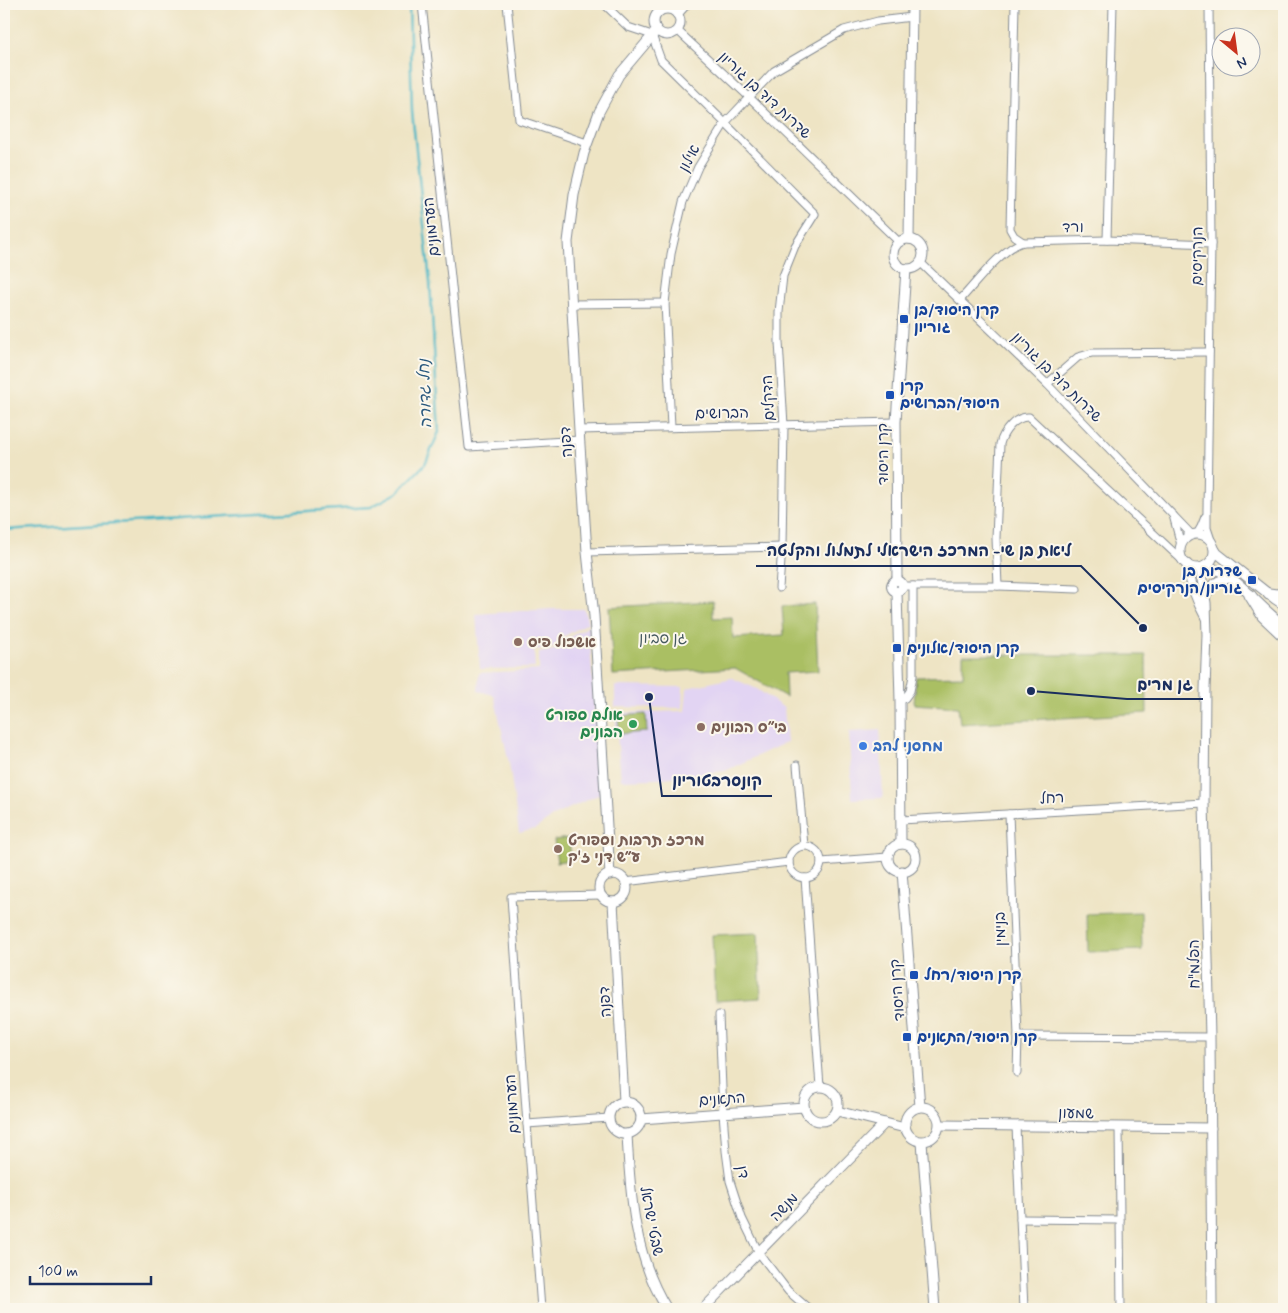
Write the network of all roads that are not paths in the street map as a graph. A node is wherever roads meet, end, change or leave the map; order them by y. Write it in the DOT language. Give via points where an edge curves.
graph roads {
  1 [pos="422,4"];
  2 [pos="507,4"];
  3 [pos="604,4"];
  4 [pos="654,4"];
  5 [pos="686,4"];
  6 [pos="912,4"];
  7 [pos="1015,4"];
  8 [pos="1113,4"];
  9 [pos="1209,4"];
  10 [pos="660,11"];
  11 [pos="677,14"];
  12 [pos="912,17"];
  13 [pos="677,30"];
  14 [pos="654,32"];
  15 [pos="748,97"];
  16 [pos="726,123"];
  17 [pos="587,143"];
  18 [pos="909,239"];
  19 [pos="1108,240"];
  20 [pos="899,242"];
  21 [pos="1023,242"];
  22 [pos="1211,244"];
  23 [pos="921,262"];
  24 [pos="906,269"];
  25 [pos="960,300"];
  26 [pos="665,303"];
  27 [pos="571,304"];
  28 [pos="1208,352"];
  29 [pos="1047,384"];
  30 [pos="896,422"];
  31 [pos="784,425"];
  32 [pos="671,428"];
  33 [pos="579,430"];
  34 [pos="580,440"];
  35 [pos="1207,509"];
  36 [pos="1172,512"];
  37 [pos="1195,534"];
  38 [pos="1213,544"];
  39 [pos="1181,545"];
  40 [pos="782,547"];
  41 [pos="587,552"];
  42 [pos="1185,562"];
  43 [pos="1202,567"];
  44 [pos="1231,578"];
  45 [pos="899,586"];
  46 [pos="913,586"];
  47 [pos="998,586"];
  48 [pos="779,588"];
  49 [pos="1077,589"];
  50 [pos="1250,594"];
  51 [pos="1269,594"];
  52 [pos="1284,594"];
  53 [pos="1205,597"];
  54 [pos="1284,605"];
  55 [pos="1206,618"];
  56 [pos="1284,624"];
  57 [pos="1284,636"];
  58 [pos="900,701"];
  59 [pos="797,765"];
  60 [pos="1204,803"];
  61 [pos="1009,814"];
  62 [pos="901,820"];
  63 [pos="901,844"];
  64 [pos="804,846"];
  65 [pos="888,857"];
  66 [pos="789,862"];
  67 [pos="821,862"];
  68 [pos="902,871"];
  69 [pos="610,875"];
  70 [pos="805,878"];
  71 [pos="626,882"];
  72 [pos="601,895"];
  73 [pos="612,902"];
  74 [pos="719,1015"];
  75 [pos="1018,1036"];
  76 [pos="1210,1036"];
  77 [pos="1016,1073"];
  78 [pos="820,1088"];
  79 [pos="624,1101"];
  80 [pos="804,1107"];
  81 [pos="920,1107"];
  82 [pos="837,1111"];
  83 [pos="723,1113"];
  84 [pos="609,1118"];
  85 [pos="641,1119"];
  86 [pos="885,1123"];
  87 [pos="527,1124"];
  88 [pos="940,1125"];
  89 [pos="1016,1126"];
  90 [pos="1119,1127"];
  91 [pos="905,1128"];
  92 [pos="1211,1128"];
  93 [pos="626,1134"];
  94 [pos="922,1142"];
  95 [pos="1020,1219"];
  96 [pos="1120,1220"];
  97 [pos="759,1253"];
  98 [pos="541,1309"];
  99 [pos="667,1309"];
  100 [pos="703,1309"];
  101 [pos="809,1309"];
  102 [pos="935,1309"];
  103 [pos="1024,1309"];
  104 [pos="1121,1309"];
  105 [pos="1212,1309"];
  1 -- 34 [label="street, הערמונים" via="470,447"];
  2 -- 17 [label="street" via="519,120"];
  3 -- 14 [label="street" via="628,27"];
  4 -- 10 [label="street"];
  5 -- 11 [label="street"];
  6 -- 12 [label="street"];
  7 -- 21 [label="street" via="1010,229"];
  8 -- 19 [label="street"];
  9 -- 22 [label="street, הנרקיסים"];
  10 -- 11 [label="street" via="667,9"];
  10 -- 14 [label="street" via="654,21"];
  11 -- 13 [label="street" via="680,20"];
  12 -- 15 [label="street, אילון" via="844,30 774,71"];
  12 -- 18 [label="street"];
  13 -- 14 [label="street" via="668,35"];
  13 -- 15 [label="street, שדרות דוד בן גוריון"];
  14 -- 16 [label="street" via="662,60"];
  14 -- 17 [label="street, דפנה" via="620,75 599,112"];
  15 -- 16 [label="street, אילון"];
  15 -- 20 [label="street, שדרות דוד בן גוריון"];
  16 -- 26 [label="street, אילון" via="698,167 683,202 671,254"];
  16 -- 31 [label="street, הדקלים" via="815,214 795,246 783,276 778,342"];
  17 -- 27 [label="street, דפנה" via="574,195 568,242"];
  18 -- 20 [label="street"];
  18 -- 23 [label="street" via="921,245 924,254"];
  19 -- 21 [label="street, ורד"];
  19 -- 22 [label="street, ורד"];
  20 -- 24 [label="street" via="893,256 897,264"];
  21 -- 25 [label="street, ורד" via="1002,254"];
  22 -- 28 [label="street, הנרקיסים"];
  23 -- 24 [label="street"];
  23 -- 25 [label="street, שדרות דוד בן גוריון"];
  24 -- 30 [label="street, קרן היסוד"];
  25 -- 29 [label="street, שדרות דוד בן גוריון"];
  26 -- 27 [label="street"];
  26 -- 32 [label="street, אילון"];
  27 -- 33 [label="street, דפנה"];
  28 -- 29 [label="street" via="1092,353 1078,357"];
  28 -- 35 [label="street, הנרקיסים"];
  29 -- 36 [label="street, שדרות דוד בן גוריון"];
  30 -- 31 [label="street, הברושים"];
  30 -- 45 [label="street, קרן היסוד"];
  31 -- 32 [label="street, הברושים"];
  31 -- 40 [label="street, הדקלים"];
  32 -- 33 [label="street, הברושים"];
  33 -- 34 [label="street, דפנה"];
  34 -- 41 [label="street, דפנה"];
  35 -- 37 [label="street, הנרקיסים" via="1202,527"];
  35 -- 38 [label="street, הנרקיסים" via="1207,528"];
  36 -- 37 [label="street, שדרות דוד בן גוריון"];
  36 -- 39 [label="street, שדרות דוד בן גוריון"];
  37 -- 38 [label="street" via="1202,534"];
  37 -- 39 [label="street"];
  38 -- 43 [label="street" via="1212,560"];
  38 -- 51 [label="street" via="1218,553"];
  39 -- 42 [label="street" via="1181,556"];
  40 -- 41 [label="street"];
  40 -- 48 [label="street, הדקלים"];
  41 -- 69 [label="street, דפנה"];
  42 -- 43 [label="street" via="1190,567"];
  42 -- 47 [label="street" via="1029,417 1014,424 1002,436 1000,444 996,538"];
  42 -- 55 [label="street, הפלמ\"ח"];
  43 -- 44 [label="street" via="1217,569"];
  43 -- 53 [label="street, הפלמ\"ח"];
  44 -- 50 [label="street"];
  44 -- 53 [label="street" via="1216,582"];
  45 -- 46 [label="street"];
  45 -- 58 [label="street, קרן היסוד"];
  46 -- 47 [label="street"];
  46 -- 58 [label="street" via="913,676 910,691"];
  47 -- 49 [label="street"];
  50 -- 56 [label="street" via="1273,618"];
  50 -- 57 [label="highway" via="1263,616"];
  51 -- 52 [label="highway"];
  51 -- 54 [label="street"];
  53 -- 55 [label="street, הפלמ\"ח"];
  55 -- 60 [label="street, הפלמ\"ח"];
  58 -- 62 [label="street, קרן היסוד"];
  59 -- 64 [label="street"];
  60 -- 61 [label="street, רחל"];
  60 -- 76 [label="street, הפלמ\"ח"];
  61 -- 62 [label="street, רחל"];
  61 -- 75 [label="street, בנימין"];
  62 -- 63 [label="street, קרן היסוד"];
  63 -- 65 [label="street" via="894,847"];
  63 -- 68 [label="street" via="909,846 916,857 910,869"];
  64 -- 66 [label="street" via="790,854"];
  64 -- 67 [label="street" via="813,848"];
  65 -- 67 [label="street"];
  65 -- 68 [label="street" via="891,866"];
  66 -- 70 [label="street" via="792,873"];
  66 -- 71 [label="street"];
  67 -- 70 [label="street" via="815,874"];
  68 -- 81 [label="street, קרן היסוד"];
  69 -- 71 [label="street" via="619,876"];
  69 -- 72 [label="street" via="601,883"];
  70 -- 78 [label="street"];
  71 -- 73 [label="street" via="625,896"];
  72 -- 73 [label="street"];
  72 -- 87 [label="street, הערמונים" via="511,897"];
  73 -- 79 [label="street, דפנה"];
  74 -- 83 [label="street, דן"];
  75 -- 76 [label="street"];
  75 -- 77 [label="street, בנימין"];
  76 -- 92 [label="street, הפלמ\"ח"];
  78 -- 80 [label="street" via="806,1096"];
  78 -- 82 [label="street" via="835,1094"];
  79 -- 84 [label="street" via="615,1105"];
  79 -- 85 [label="street" via="639,1109"];
  80 -- 82 [label="street" via="809,1116 819,1122 830,1119"];
  80 -- 83 [label="street, התאנים"];
  81 -- 88 [label="street" via="932,1110"];
  81 -- 91 [label="street" via="906,1117"];
  82 -- 86 [label="street"];
  83 -- 85 [label="street, התאנים"];
  83 -- 97 [label="street, דן" via="730,1181 742,1218"];
  84 -- 87 [label="street"];
  84 -- 93 [label="street" via="616,1132"];
  85 -- 93 [label="street" via="638,1128"];
  86 -- 91 [label="street"];
  86 -- 97 [label="street, מנשה"];
  87 -- 98 [label="street, הערמונים"];
  88 -- 89 [label="street, שמעון"];
  88 -- 94 [label="street" via="936,1135"];
  89 -- 90 [label="street, שמעון"];
  89 -- 95 [label="street"];
  90 -- 92 [label="street, שמעון"];
  90 -- 96 [label="street"];
  91 -- 94 [label="street" via="911,1138"];
  92 -- 105 [label="street, הפלמ\"ח"];
  93 -- 99 [label="street, שבטי ישראל" via="634,1218 642,1254"];
  94 -- 102 [label="street"];
  95 -- 96 [label="street"];
  95 -- 103 [label="street"];
  96 -- 104 [label="street"];
  97 -- 100 [label="street, מנשה"];
  97 -- 101 [label="street, דן" via="788,1292"];
}
